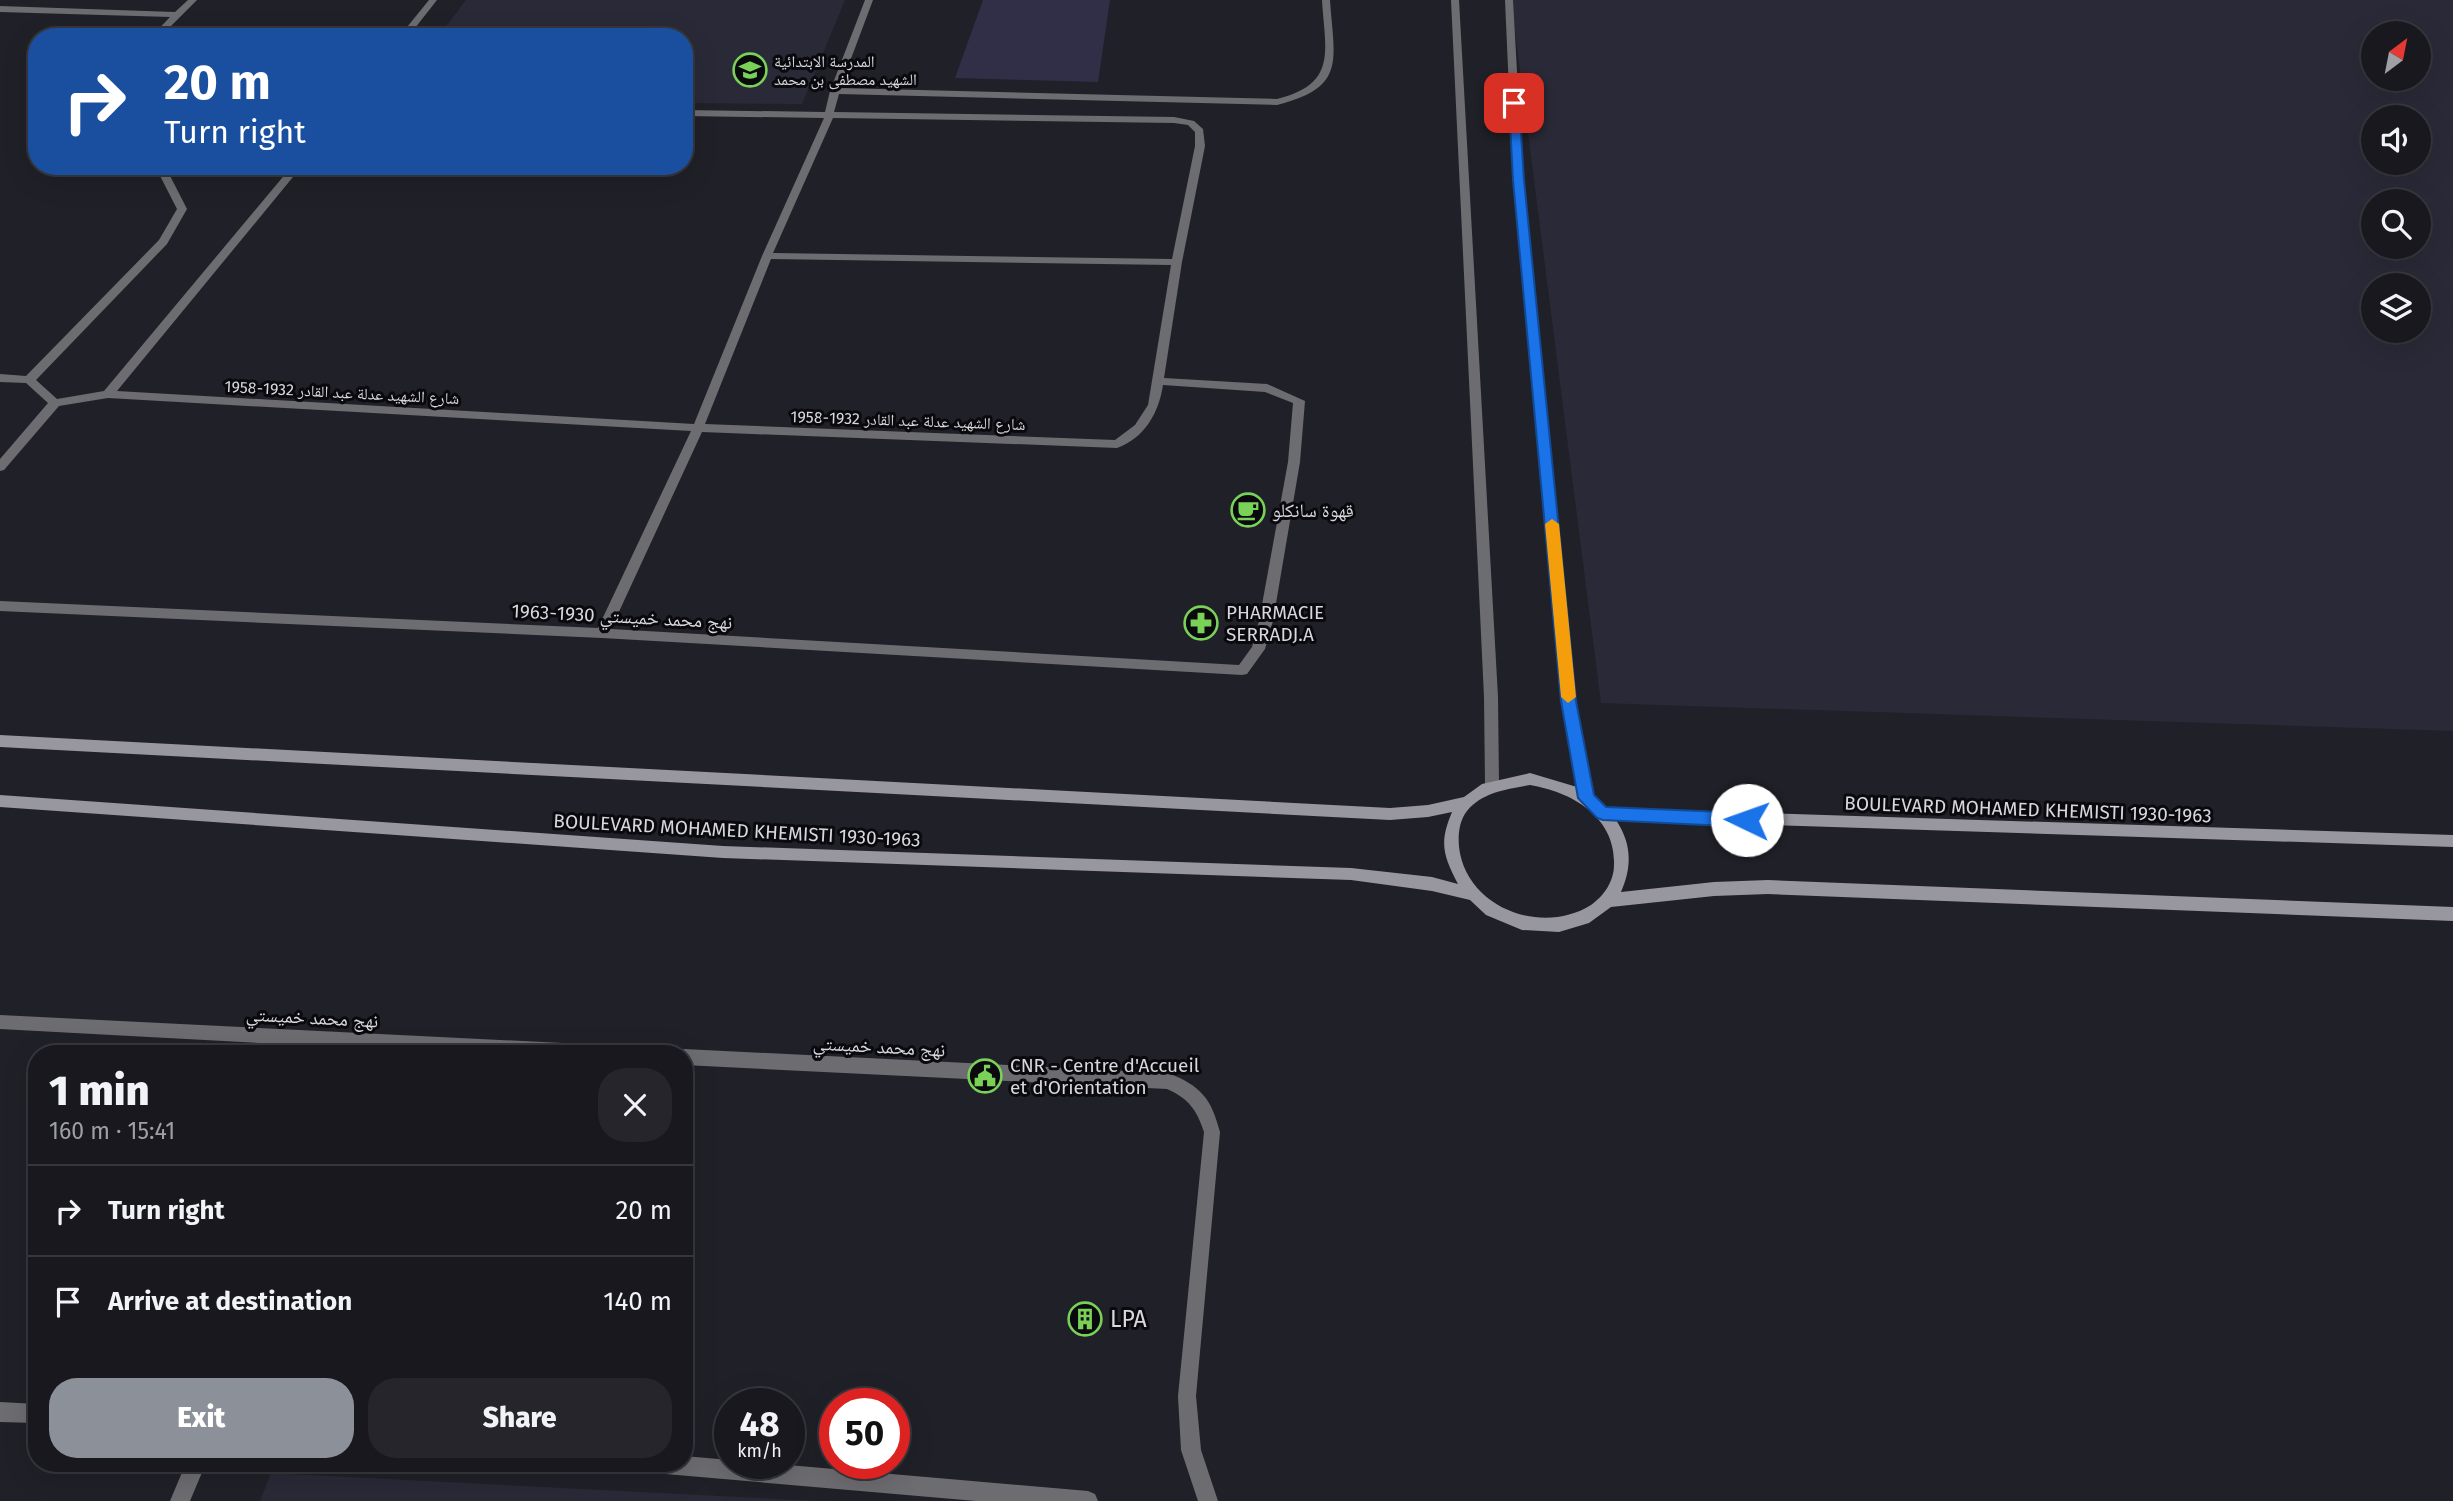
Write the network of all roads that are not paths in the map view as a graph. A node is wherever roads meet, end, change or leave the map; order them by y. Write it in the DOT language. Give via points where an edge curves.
graph roads {
  1 [pos="193,0"];
  2 [pos="433,0"];
  3 [pos="869,0"];
  4 [pos="1326,0"];
  5 [pos="1455,0"];
  6 [pos="1509,0"];
  7 [pos="0,9"];
  8 [pos="177,15"];
  9 [pos="164,28"];
  10 [pos="410,28"];
  11 [pos="835,91"];
  12 [pos="693,113"];
  13 [pos="829,116"];
  14 [pos="165,175"];
  15 [pos="290,175"];
  16 [pos="767,256"];
  17 [pos="1177,262"];
  18 [pos="0,378"];
  19 [pos="29,380"];
  20 [pos="1158,382"];
  21 [pos="108,394"];
  22 [pos="55,403"];
  23 [pos="698,428"];
  24 [pos="0,467"];
  25 [pos="0,606"];
  26 [pos="602,633"];
  27 [pos="0,741"];
  28 [pos="1492,784"];
  29 [pos="1586,798"];
  30 [pos="0,801"];
  31 [pos="1464,803"];
  32 [pos="1603,814"];
  33 [pos="2453,841"];
  34 [pos="1472,894"];
  35 [pos="1610,900"];
  36 [pos="2453,914"];
  37 [pos="0,1022"];
  38 [pos="345,1045"];
  39 [pos="693,1057"];
  40 [pos="0,1412"];
  41 [pos="28,1414"];
  42 [pos="693,1466"];
  43 [pos="192,1472"];
  44 [pos="180,1501"];
  45 [pos="1088,1501"];
  46 [pos="1208,1501"];
  1 -- 8 [label="street"];
  2 -- 10 [label="street"];
  3 -- 11 [label="street"];
  4 -- 11 [label="street" via="1328,72 1316,89 1302,98 1277,102"];
  5 -- 28 [label="street"];
  6 -- 29 [label="street" via="1518,180 1566,674"];
  7 -- 8 [label="street"];
  8 -- 9 [label="street"];
  11 -- 13 [label="street"];
  12 -- 13 [label="street, شارع الشهيد عدلة عبد القادر 1932-1958"];
  13 -- 16 [label="street"];
  13 -- 17 [label="street, شارع الشهيد عدلة عبد القادر 1932-1958" via="1191,123 1200,131 1200,146"];
  14 -- 19 [label="street" via="182,209 163,243"];
  15 -- 21 [label="street"];
  16 -- 17 [label="street"];
  16 -- 23 [label="street"];
  17 -- 20 [label="street, شارع الشهيد عدلة عبد القادر 1932-1958"];
  18 -- 19 [label="street"];
  19 -- 22 [label="street"];
  20 -- 23 [label="street, شارع الشهيد عدلة عبد القادر 1932-1958" via="1148,417 1138,432 1117,444"];
  20 -- 26 [label="street, نهج محمد خميستي 1930-1963" via="1267,388 1299,401 1294,462 1266,621 1258,649 1242,670"];
  21 -- 22 [label="street, شارع الشهيد عدلة عبد القادر 1932-1958"];
  21 -- 23 [label="street, شارع الشهيد عدلة عبد القادر 1932-1958"];
  22 -- 24 [label="street"];
  23 -- 26 [label="street"];
  25 -- 26 [label="street, نهج محمد خميستي 1930-1963"];
  27 -- 31 [label="main road" via="1390,814"];
  28 -- 29 [label="main road" via="1520,779 1549,782"];
  28 -- 31 [label="main road"];
  29 -- 32 [label="main road"];
  30 -- 34 [label="main road, BOULEVARD MOHAMED KHEMISTI 1930-1963" via="723,852 1351,874"];
  31 -- 34 [label="main road, BOULEVARD MOHAMED KHEMISTI 1930-1963" via="1455,816 1449,847 1453,864"];
  32 -- 33 [label="main road, BOULEVARD MOHAMED KHEMISTI 1930-1963"];
  32 -- 35 [label="main road" via="1620,842 1623,857 1618,887"];
  34 -- 35 [label="main road, BOULEVARD MOHAMED KHEMISTI 1930-1963" via="1510,919 1555,926 1585,918"];
  35 -- 36 [label="main road, BOULEVARD MOHAMED KHEMISTI 1930-1963" via="1768,887"];
  37 -- 38 [label="street, نهج محمد خميستي"];
  39 -- 46 [label="street, نهج محمد خميستي" via="1168,1081 1190,1090 1206,1108 1212,1132 1187,1396 1191,1450"];
  40 -- 41 [label="street"];
  42 -- 45 [label="street"];
  43 -- 44 [label="street"];
}
